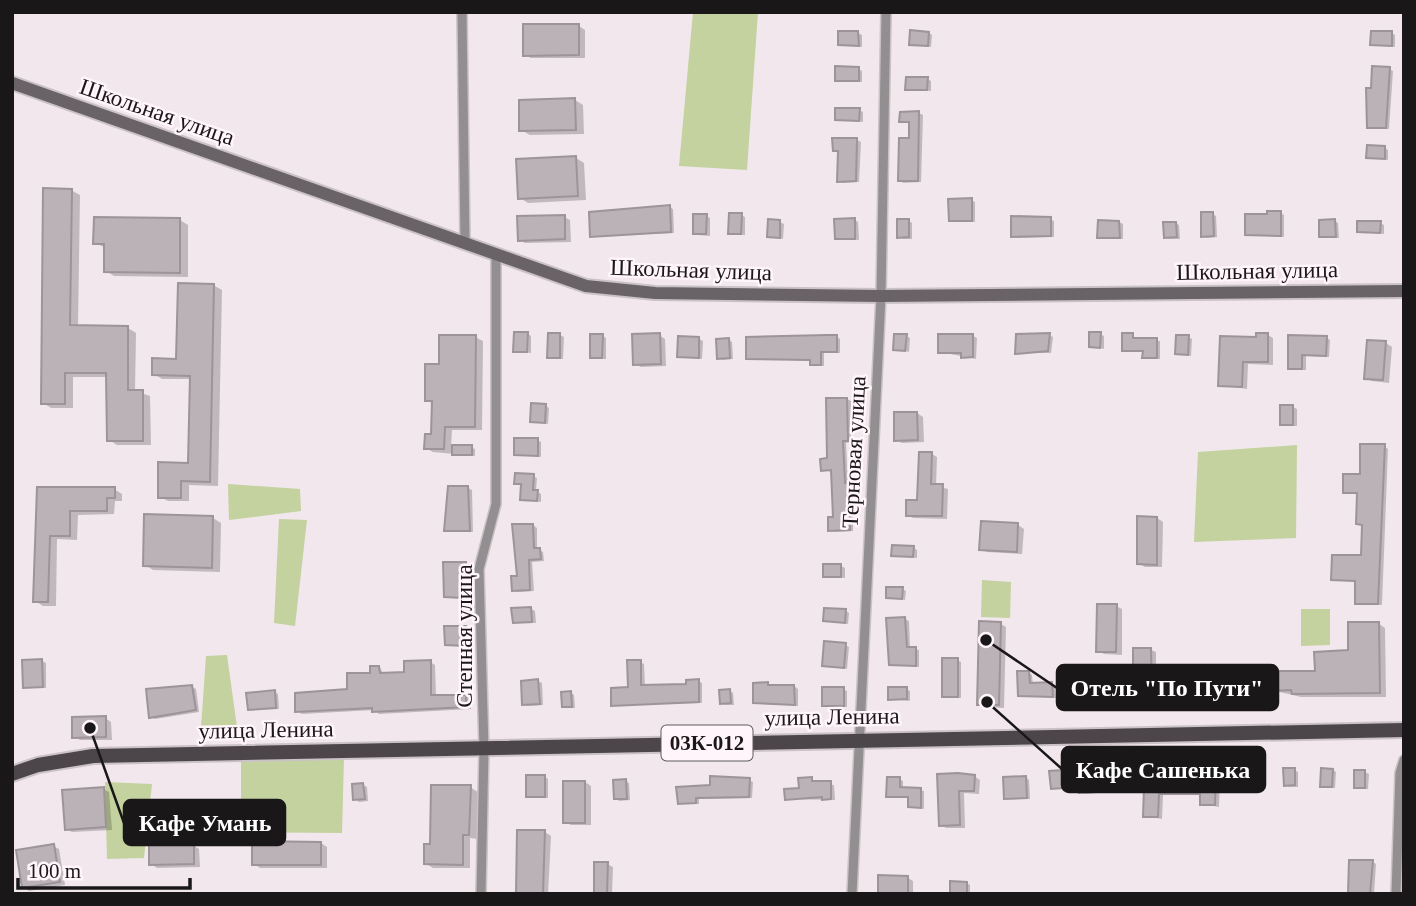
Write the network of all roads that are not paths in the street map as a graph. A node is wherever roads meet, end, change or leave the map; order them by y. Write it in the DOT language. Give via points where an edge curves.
graph roads {
  1 [pos="462,12"];
  2 [pos="886,12"];
  3 [pos="12,83"];
  4 [pos="465,243"];
  5 [pos="496,254"];
  6 [pos="1404,290"];
  7 [pos="881,296"];
  8 [pos="1404,730"];
  9 [pos="858,739"];
  10 [pos="484,749"];
  11 [pos="1404,760"];
  12 [pos="12,774"];
  13 [pos="481,894"];
  14 [pos="852,894"];
  15 [pos="1396,894"];
  1 -- 4 [label="street"];
  2 -- 7 [label="street, Терновая улица"];
  3 -- 4 [label="street, Школьная улица"];
  4 -- 5 [label="street, Школьная улица"];
  5 -- 7 [label="street, Школьная улица" via="586,286 655,293"];
  5 -- 10 [label="street, Степная улица" via="496,505 479,569"];
  6 -- 7 [label="street, Школьная улица"];
  7 -- 9 [label="street, Терновая улица"];
  8 -- 9 [label="main road, улица Ленина / 03К-012"];
  9 -- 10 [label="main road, улица Ленина / 03К-012"];
  9 -- 14 [label="street, Терновая улица"];
  10 -- 12 [label="main road, улица Ленина / 03К-012" via="93,756"];
  10 -- 13 [label="street, Степная улица"];
  11 -- 15 [label="street"];
}
